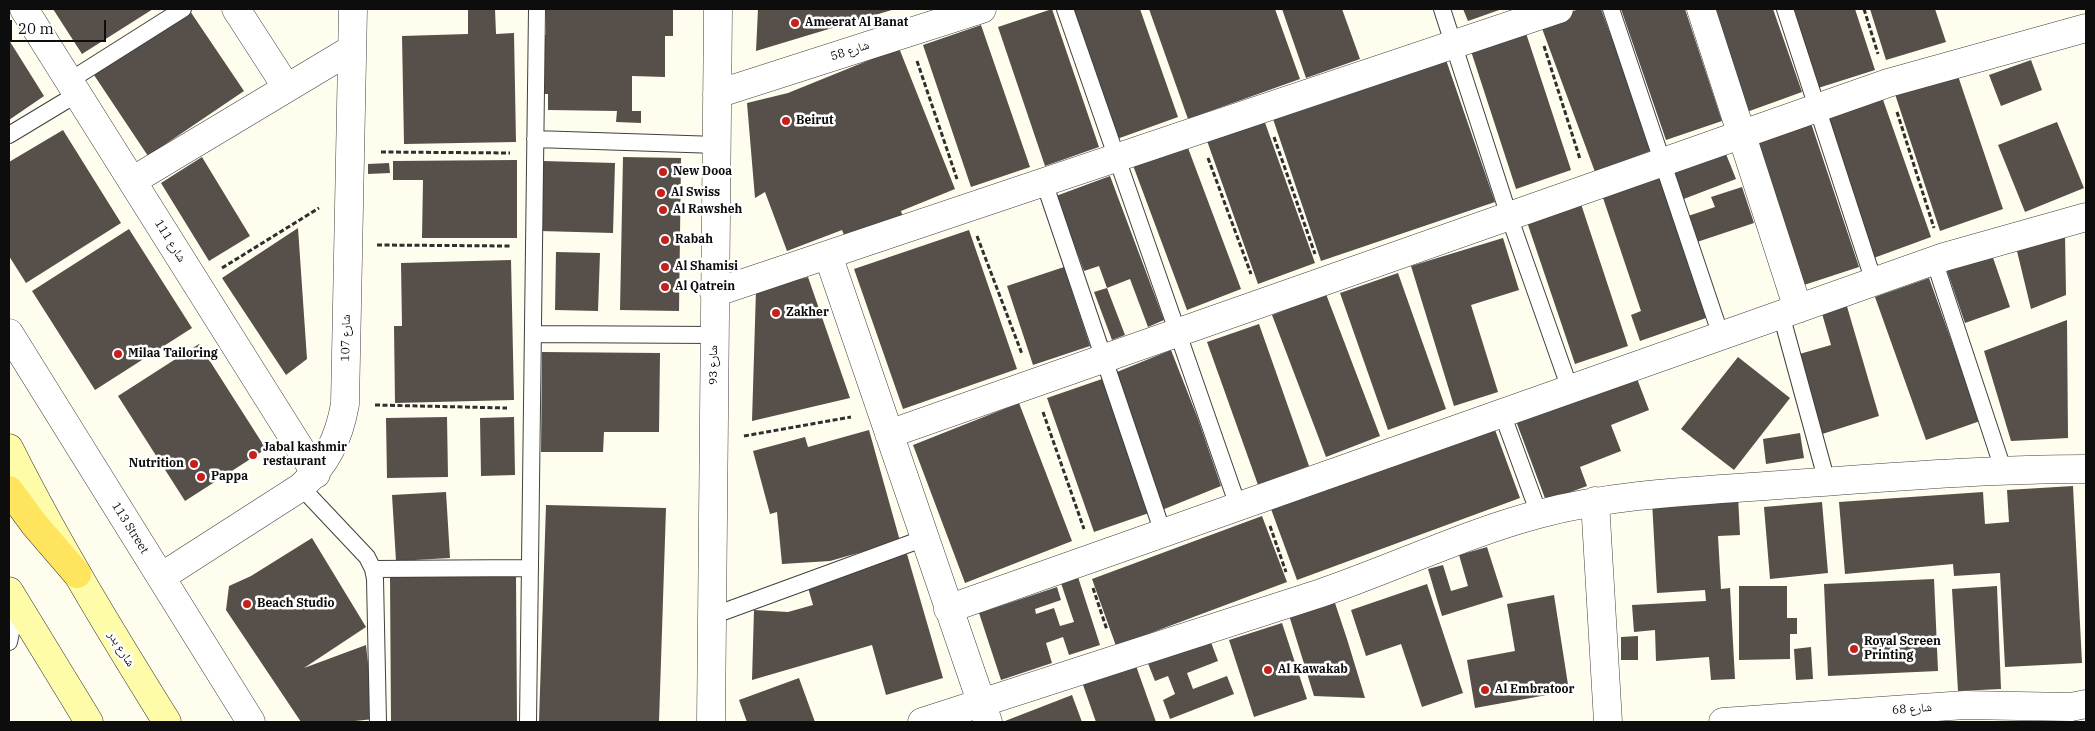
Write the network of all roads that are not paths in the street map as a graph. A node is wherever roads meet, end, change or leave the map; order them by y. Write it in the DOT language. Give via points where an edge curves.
graph roads {
  1 [pos="24,9"];
  2 [pos="183,9"];
  3 [pos="236,9"];
  4 [pos="353,9"];
  5 [pos="537,9"];
  6 [pos="718,9"];
  7 [pos="982,9"];
  8 [pos="1065,9"];
  9 [pos="1442,9"];
  10 [pos="1611,9"];
  11 [pos="1701,9"];
  12 [pos="1785,9"];
  13 [pos="1547,13"];
  14 [pos="2086,28"];
  15 [pos="1453,45"];
  16 [pos="352,49"];
  17 [pos="73,88"];
  18 [pos="287,88"];
  19 [pos="717,94"];
  20 [pos="1818,108"];
  21 [pos="9,135"];
  22 [pos="1742,135"];
  23 [pos="717,145"];
  24 [pos="535,146"];
  25 [pos="1117,158"];
  26 [pos="1662,162"];
  27 [pos="132,181"];
  28 [pos="1044,182"];
  29 [pos="1509,216"];
  30 [pos="2086,217"];
  31 [pos="828,255"];
  32 [pos="1939,259"];
  33 [pos="1874,282"];
  34 [pos="714,293"];
  35 [pos="1790,311"];
  36 [pos="9,333"];
  37 [pos="1178,333"];
  38 [pos="533,334"];
  39 [pos="714,335"];
  40 [pos="1721,336"];
  41 [pos="1104,358"];
  42 [pos="1570,389"];
  43 [pos="1502,413"];
  44 [pos="885,423"];
  45 [pos="9,448"];
  46 [pos="2003,469"];
  47 [pos="2086,469"];
  48 [pos="308,481"];
  49 [pos="1827,482"];
  50 [pos="9,490"];
  51 [pos="1595,501"];
  52 [pos="1249,502"];
  53 [pos="1539,514"];
  54 [pos="1163,533"];
  55 [pos="924,538"];
  56 [pos="530,568"];
  57 [pos="373,569"];
  58 [pos="77,574"];
  59 [pos="161,577"];
  60 [pos="13,598"];
  61 [pos="948,609"];
  62 [pos="712,616"];
  63 [pos="9,642"];
  64 [pos="2079,706"];
  65 [pos="984,713"];
  66 [pos="1966,714"];
  67 [pos="1767,721"];
  68 [pos="89,722"];
  69 [pos="167,722"];
  70 [pos="252,722"];
  71 [pos="378,722"];
  72 [pos="528,722"];
  73 [pos="711,722"];
  74 [pos="922,722"];
  75 [pos="1608,722"];
  76 [pos="1722,722"];
  1 -- 17 [label="street, شارع 111"];
  2 -- 17 [label="lane"];
  3 -- 18 [label="street"];
  4 -- 16 [label="street, شارع 107"];
  5 -- 24 [label="lane"];
  6 -- 19 [label="street, شارع 93"];
  7 -- 19 [label="street, شارع 58"];
  8 -- 25 [label="lane"];
  9 -- 15 [label="lane"];
  10 -- 26 [label="lane"];
  11 -- 22 [label="street"];
  12 -- 20 [label="lane"];
  13 -- 15 [label="street"];
  14 -- 20 [label="street" via="1888,83"];
  15 -- 25 [label="street"];
  15 -- 29 [label="lane"];
  16 -- 18 [label="street"];
  16 -- 48 [label="street, شارع 107" via="345,404 336,441"];
  17 -- 21 [label="lane"];
  17 -- 27 [label="street, شارع 111"];
  18 -- 27 [label="street"];
  19 -- 23 [label="street, شارع 93"];
  20 -- 22 [label="street"];
  20 -- 33 [label="lane"];
  22 -- 26 [label="street"];
  22 -- 35 [label="street"];
  23 -- 24 [label="lane"];
  23 -- 34 [label="street, شارع 93"];
  24 -- 38 [label="lane"];
  25 -- 28 [label="street"];
  25 -- 37 [label="lane"];
  26 -- 29 [label="street"];
  26 -- 40 [label="lane"];
  27 -- 48 [label="street, شارع 111" via="196,284"];
  28 -- 31 [label="street"];
  28 -- 41 [label="lane"];
  29 -- 37 [label="street"];
  29 -- 42 [label="lane"];
  30 -- 32 [label="street"];
  31 -- 34 [label="street"];
  31 -- 44 [label="street"];
  32 -- 33 [label="street"];
  32 -- 46 [label="lane"];
  33 -- 35 [label="street"];
  34 -- 39 [label="street, شارع 93"];
  35 -- 40 [label="street"];
  35 -- 49 [label="lane"];
  36 -- 59 [label="street, 113 Street"];
  37 -- 41 [label="street"];
  37 -- 52 [label="lane"];
  38 -- 39 [label="lane"];
  38 -- 56 [label="lane"];
  39 -- 62 [label="street, شارع 93"];
  40 -- 42 [label="street"];
  41 -- 44 [label="street" via="1032,384"];
  41 -- 54 [label="lane"];
  42 -- 43 [label="street"];
  43 -- 52 [label="street"];
  43 -- 53 [label="lane"];
  44 -- 55 [label="street"];
  45 -- 58 [label="main road, شارع بدر"];
  46 -- 47 [label="street"];
  46 -- 49 [label="street"];
  48 -- 57 [label="lane"];
  48 -- 59 [label="street, شارع 107"];
  49 -- 51 [label="street"];
  50 -- 58 [label="main road, شارع بدر"];
  51 -- 53 [label="street"];
  51 -- 75 [label="street"];
  52 -- 54 [label="street"];
  53 -- 65 [label="street" via="1493,528 1364,579 1118,659"];
  54 -- 61 [label="street"];
  55 -- 61 [label="street"];
  55 -- 62 [label="lane"];
  56 -- 57 [label="lane"];
  56 -- 72 [label="lane"];
  57 -- 71 [label="lane"];
  58 -- 69 [label="main road, شارع بدر"];
  59 -- 70 [label="street, 113 Street"];
  60 -- 63 [label="lane"];
  60 -- 68 [label="main road"];
  61 -- 65 [label="street"];
  62 -- 73 [label="street, شارع 93"];
  64 -- 66 [label="street, شارع 68"];
  65 -- 74 [label="street"];
  66 -- 67 [label="street, شارع 68"];
  67 -- 76 [label="street, شارع 68"];
}
